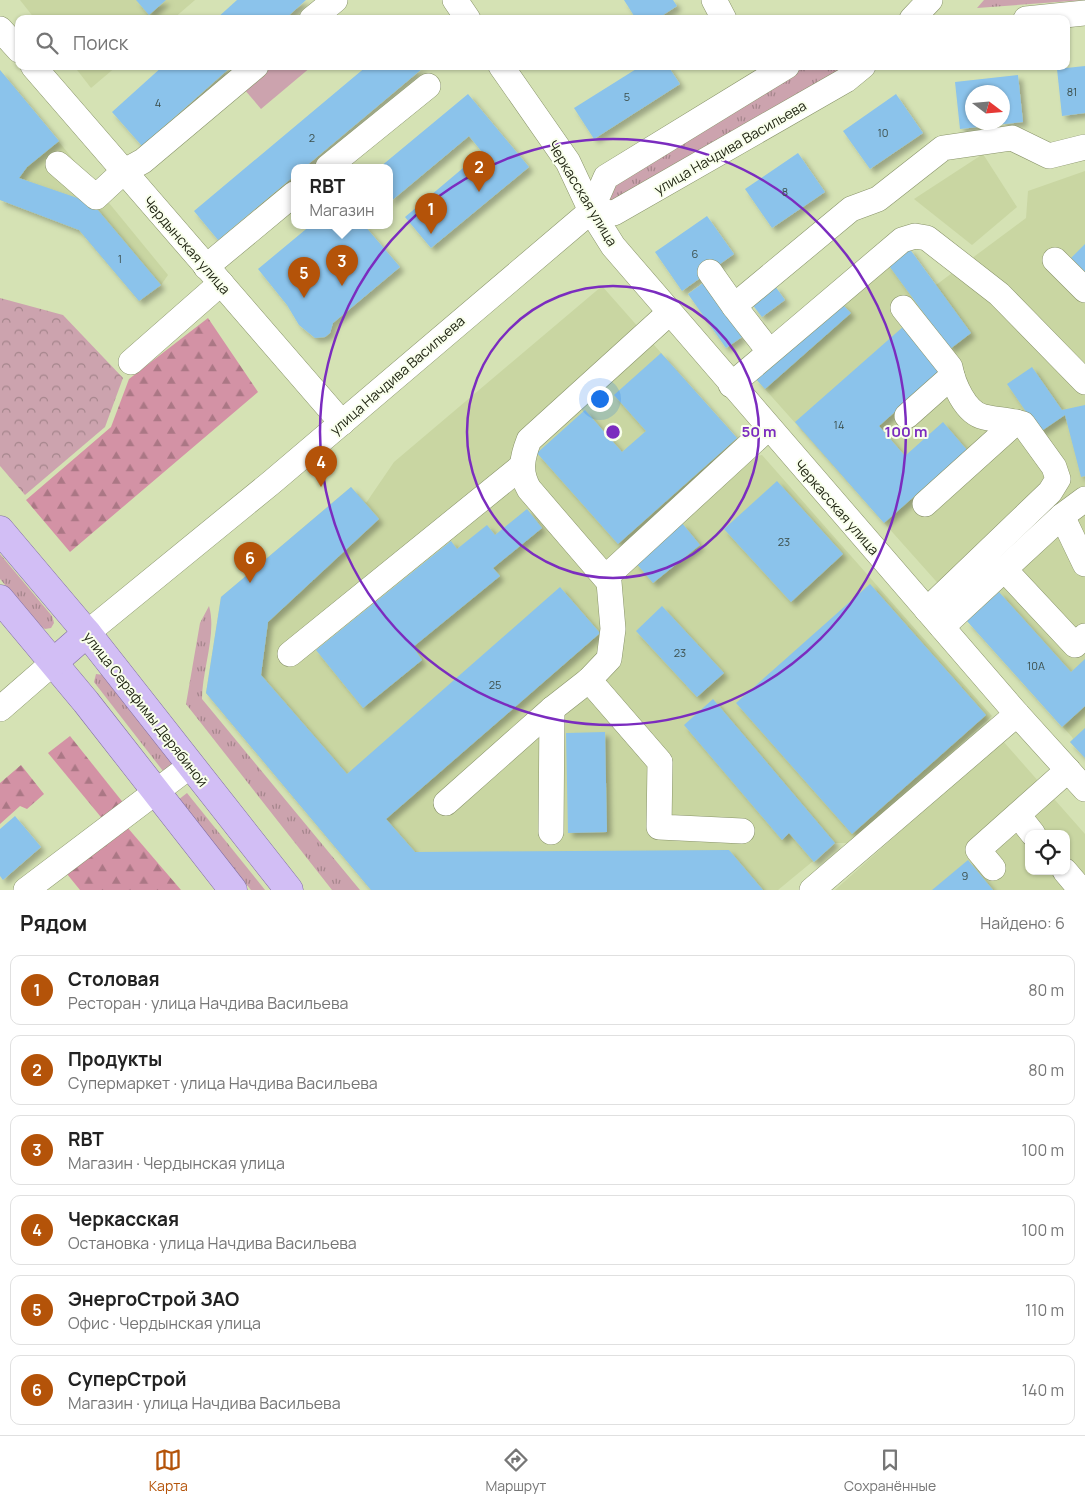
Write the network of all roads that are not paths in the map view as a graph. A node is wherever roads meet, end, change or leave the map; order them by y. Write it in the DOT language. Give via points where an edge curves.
graph roads {
  1 [pos="335,0"];
  2 [pos="455,0"];
  3 [pos="714,0"];
  4 [pos="930,0"];
  5 [pos="1085,14"];
  6 [pos="317,15"];
  7 [pos="465,15"];
  8 [pos="722,15"];
  9 [pos="916,15"];
  10 [pos="1070,15"];
  11 [pos="0,28"];
  12 [pos="15,45"];
  13 [pos="35,70"];
  14 [pos="251,70"];
  15 [pos="504,70"];
  16 [pos="773,70"];
  17 [pos="858,70"];
  18 [pos="751,76"];
  19 [pos="428,86"];
  20 [pos="1085,147"];
  21 [pos="58,164"];
  22 [pos="332,164"];
  23 [pos="123,172"];
  24 [pos="291,197"];
  25 [pos="591,211"];
  26 [pos="1055,260"];
  27 [pos="710,272"];
  28 [pos="214,275"];
  29 [pos="1085,290"];
  30 [pos="734,306"];
  31 [pos="903,308"];
  32 [pos="668,312"];
  33 [pos="769,351"];
  34 [pos="131,362"];
  35 [pos="952,376"];
  36 [pos="1085,382"];
  37 [pos="731,385"];
  38 [pos="907,416"];
  39 [pos="1016,422"];
  40 [pos="342,423"];
  41 [pos="768,428"];
  42 [pos="522,466"];
  43 [pos="1085,499"];
  44 [pos="925,504"];
  45 [pos="1062,516"];
  46 [pos="0,530"];
  47 [pos="1085,564"];
  48 [pos="1004,569"];
  49 [pos="606,577"];
  50 [pos="0,599"];
  51 [pos="934,618"];
  52 [pos="87,633"];
  53 [pos="1085,636"];
  54 [pos="290,654"];
  55 [pos="54,662"];
  56 [pos="589,680"];
  57 [pos="0,708"];
  58 [pos="552,709"];
  59 [pos="1017,714"];
  60 [pos="190,766"];
  61 [pos="1068,770"];
  62 [pos="1085,789"];
  63 [pos="155,793"];
  64 [pos="446,803"];
  65 [pos="1026,825"];
  66 [pos="742,831"];
  67 [pos="551,832"];
  68 [pos="993,868"];
  69 [pos="1068,875"];
  70 [pos="26,890"];
  71 [pos="234,890"];
  72 [pos="289,890"];
  73 [pos="812,890"];
  74 [pos="1081,890"];
  1 -- 6 [label="street"];
  2 -- 7 [label="street"];
  3 -- 8 [label="street"];
  4 -- 9 [label="street"];
  5 -- 10 [label="street"];
  11 -- 12 [label="street"];
  13 -- 23 [label="street, Чердынская улица"];
  14 -- 23 [label="street" via="143,161"];
  15 -- 25 [label="street, Черкасская улица" via="568,162"];
  16 -- 18 [label="street, улица Начдива Васильева"];
  17 -- 25 [label="street, улица Начдива Васильева" via="621,210 614,213"];
  18 -- 25 [label="street, улица Начдива Васильева" via="606,177"];
  19 -- 22 [label="street"];
  20 -- 30 [label="street" via="1049,156 1012,138 943,148 878,199 851,209"];
  21 -- 23 [label="street" via="96,197"];
  23 -- 28 [label="street, Чердынская улица"];
  24 -- 28 [label="street"];
  25 -- 32 [label="street, Черкасская улица" via="613,246"];
  25 -- 40 [label="street, улица Начдива Васильева"];
  26 -- 29 [label="street"];
  27 -- 30 [label="street"];
  28 -- 34 [label="street"];
  28 -- 40 [label="street, Чердынская улица"];
  30 -- 33 [label="street"];
  31 -- 35 [label="street" via="950,367"];
  32 -- 37 [label="street, Черкасская улица"];
  32 -- 42 [label="street" via="529,440"];
  33 -- 36 [label="street" via="902,240 915,236 927,238 1000,294"];
  33 -- 37 [label="street"];
  35 -- 38 [label="street"];
  35 -- 39 [label="street" via="973,412 982,417"];
  37 -- 41 [label="street, Черкасская улица"];
  39 -- 44 [label="street"];
  39 -- 51 [label="street" via="1023,424 1050,460 1058,479 1050,492 941,598"];
  40 -- 52 [label="street, улица Начдива Васильева"];
  41 -- 49 [label="street"];
  41 -- 51 [label="street, Черкасская улица"];
  42 -- 49 [label="street" via="523,479 529,489"];
  42 -- 54 [label="street"];
  43 -- 45 [label="street"];
  45 -- 47 [label="street"];
  45 -- 48 [label="street"];
  46 -- 52 [label="main road, улица Серафимы Дерябиной"];
  48 -- 51 [label="street"];
  48 -- 53 [label="street" via="1075,645"];
  49 -- 56 [label="street" via="613,630 608,659"];
  50 -- 55 [label="main road"];
  51 -- 59 [label="street, Черкасская улица"];
  52 -- 55 [label="main road"];
  52 -- 60 [label="main road, улица Серафимы Дерябиной"];
  55 -- 57 [label="street"];
  55 -- 63 [label="main road"];
  56 -- 58 [label="street"];
  56 -- 66 [label="street" via="660,762 659,827"];
  58 -- 64 [label="street"];
  58 -- 67 [label="street"];
  59 -- 61 [label="street, Черкасская улица"];
  59 -- 73 [label="street"];
  60 -- 63 [label="street"];
  60 -- 72 [label="main road, улица Серафимы Дерябиной"];
  61 -- 62 [label="street, Черкасская улица"];
  61 -- 65 [label="street"];
  63 -- 70 [label="street"];
  63 -- 71 [label="main road"];
  65 -- 68 [label="street" via="978,850"];
  69 -- 74 [label="street"];
}
